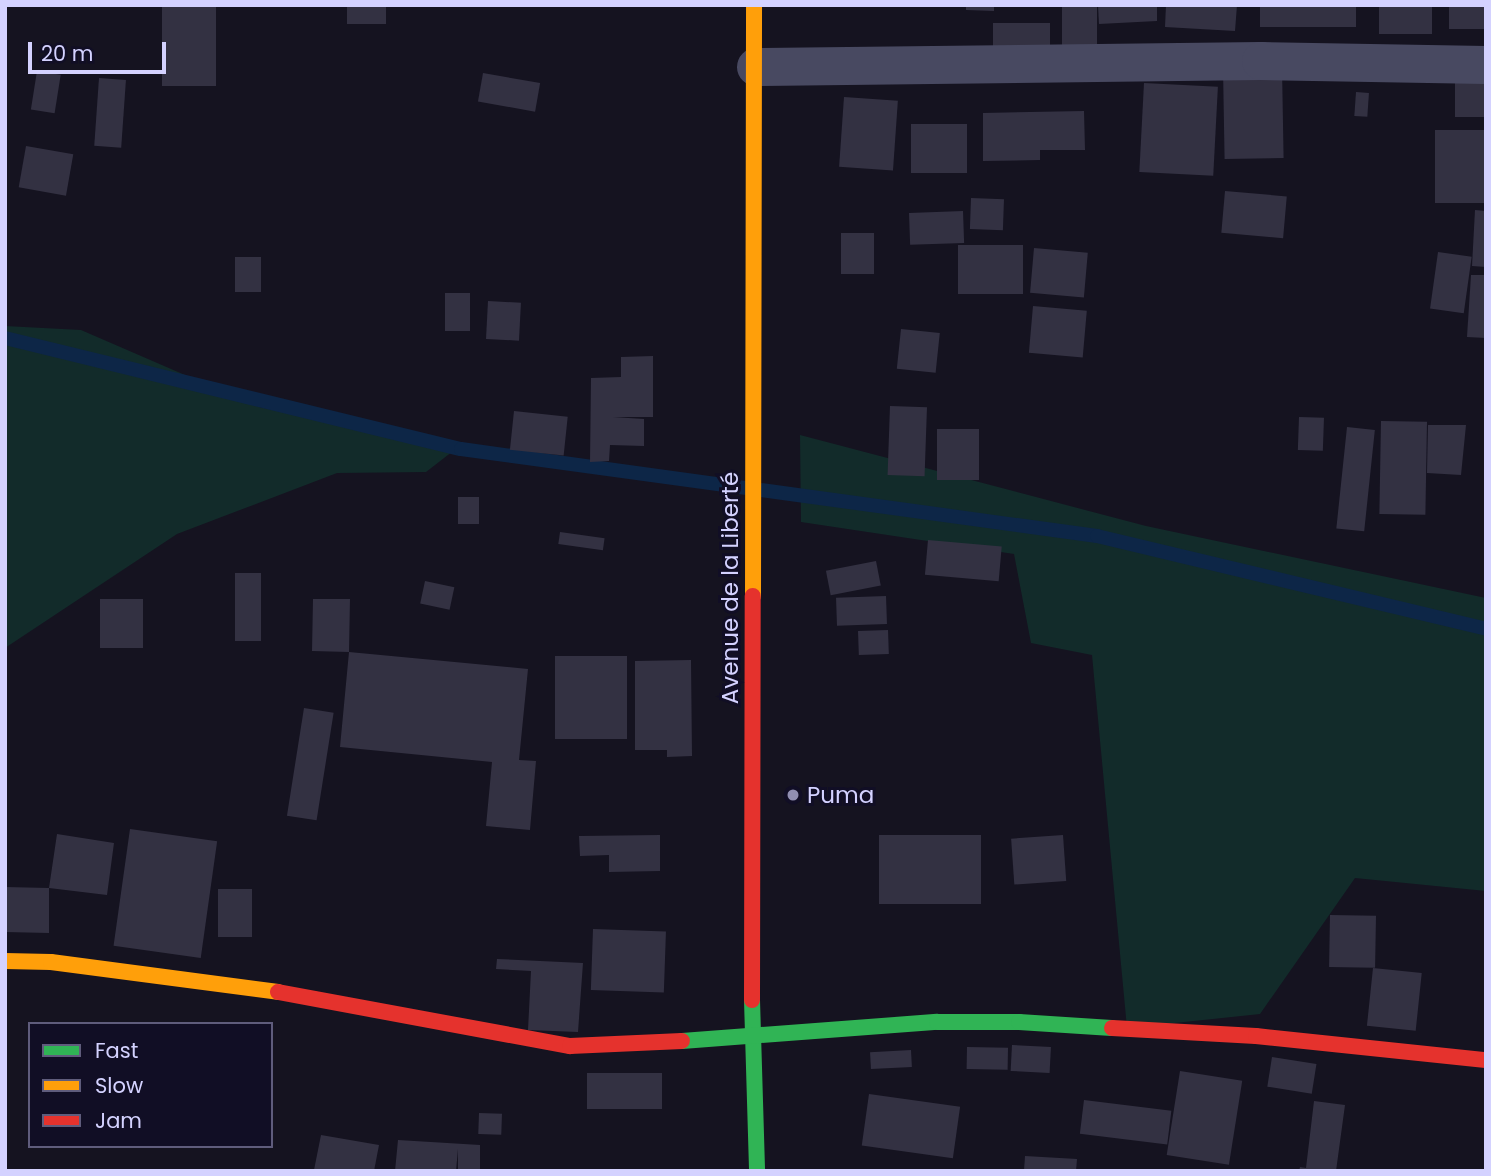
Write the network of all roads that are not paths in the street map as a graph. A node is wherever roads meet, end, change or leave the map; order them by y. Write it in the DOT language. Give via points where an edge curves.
graph roads {
  1 [pos="754,5"];
  2 [pos="1486,65"];
  3 [pos="755,67"];
  4 [pos="5,961"];
  5 [pos="752,1038"];
  6 [pos="1486,1060"];
  7 [pos="757,1171"];
  1 -- 3 [label="street, Avenue de la Liberté"];
  2 -- 3 [label="street" via="1261,61"];
  3 -- 5 [label="street, Avenue de la Liberté"];
  4 -- 5 [label="street" via="51,962 236,984 570,1046"];
  5 -- 6 [label="street" via="937,1022 1019,1021 1256,1035"];
  5 -- 7 [label="street, Avenue de la Liberté"];
}
